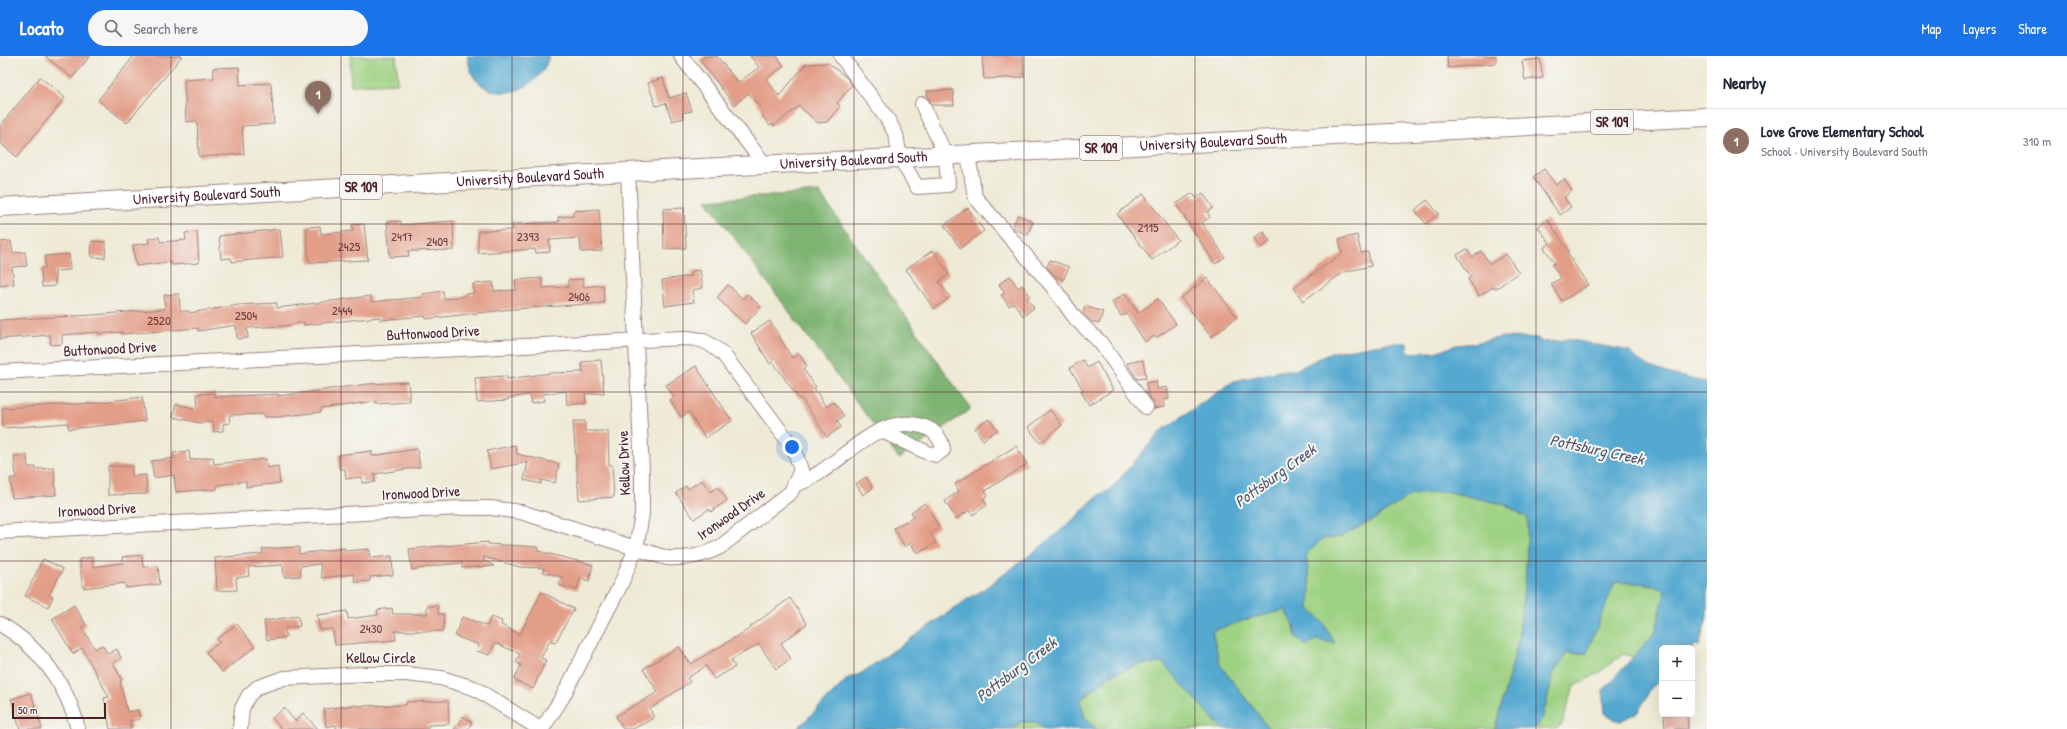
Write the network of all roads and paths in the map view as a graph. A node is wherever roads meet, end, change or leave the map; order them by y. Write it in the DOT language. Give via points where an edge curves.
graph roads {
  1 [pos="841,56"];
  2 [pos="683,57"];
  3 [pos="922,104"];
  4 [pos="1707,117"];
  5 [pos="968,155"];
  6 [pos="946,156"];
  7 [pos="900,158"];
  8 [pos="765,165"];
  9 [pos="628,172"];
  10 [pos="0,207"];
  11 [pos="635,340"];
  12 [pos="0,372"];
  13 [pos="1146,407"];
  14 [pos="882,431"];
  15 [pos="802,470"];
  16 [pos="794,484"];
  17 [pos="0,532"];
  18 [pos="636,548"];
  19 [pos="0,624"];
  20 [pos="78,729"];
  21 [pos="240,729"];
  22 [pos="541,729"];
  1 -- 7 [label="street" via="888,120 896,134"];
  2 -- 8 [label="street"];
  3 -- 6 [label="street"];
  4 -- 5 [label="main road, University Boulevard South / SR 109"];
  5 -- 6 [label="main road, University Boulevard South / SR 109"];
  5 -- 13 [label="street" via="975,197 1052,286 1076,319 1100,342"];
  6 -- 7 [label="main road, University Boulevard South / SR 109"];
  6 -- 7 [label="street" via="948,185 917,187"];
  7 -- 8 [label="main road, University Boulevard South / SR 109"];
  8 -- 9 [label="main road, University Boulevard South / SR 109"];
  9 -- 10 [label="main road, University Boulevard South / SR 109"];
  9 -- 11 [label="street, Kellow Drive"];
  11 -- 12 [label="street, Buttonwood Drive"];
  11 -- 15 [label="street, Buttonwood Drive" via="698,338 711,344 723,354 794,449"];
  11 -- 18 [label="street, Kellow Drive" via="642,471 642,514"];
  14 -- 16 [label="street" via="861,441 808,481"];
  15 -- 16 [label="street, Ironwood Drive"];
  16 -- 18 [label="street, Ironwood Drive" via="791,492 706,554 688,559 667,558"];
  17 -- 18 [label="street, Ironwood Drive" via="491,508 522,512"];
  18 -- 22 [label="street, Kellow Drive" via="621,584 565,692"];
  19 -- 20 [label="street" via="29,645 46,664 70,704"];
  21 -- 22 [label="street, Kellow Circle" via="242,708 249,695 258,687 271,682 284,678 385,674 442,678 474,688"];
}
